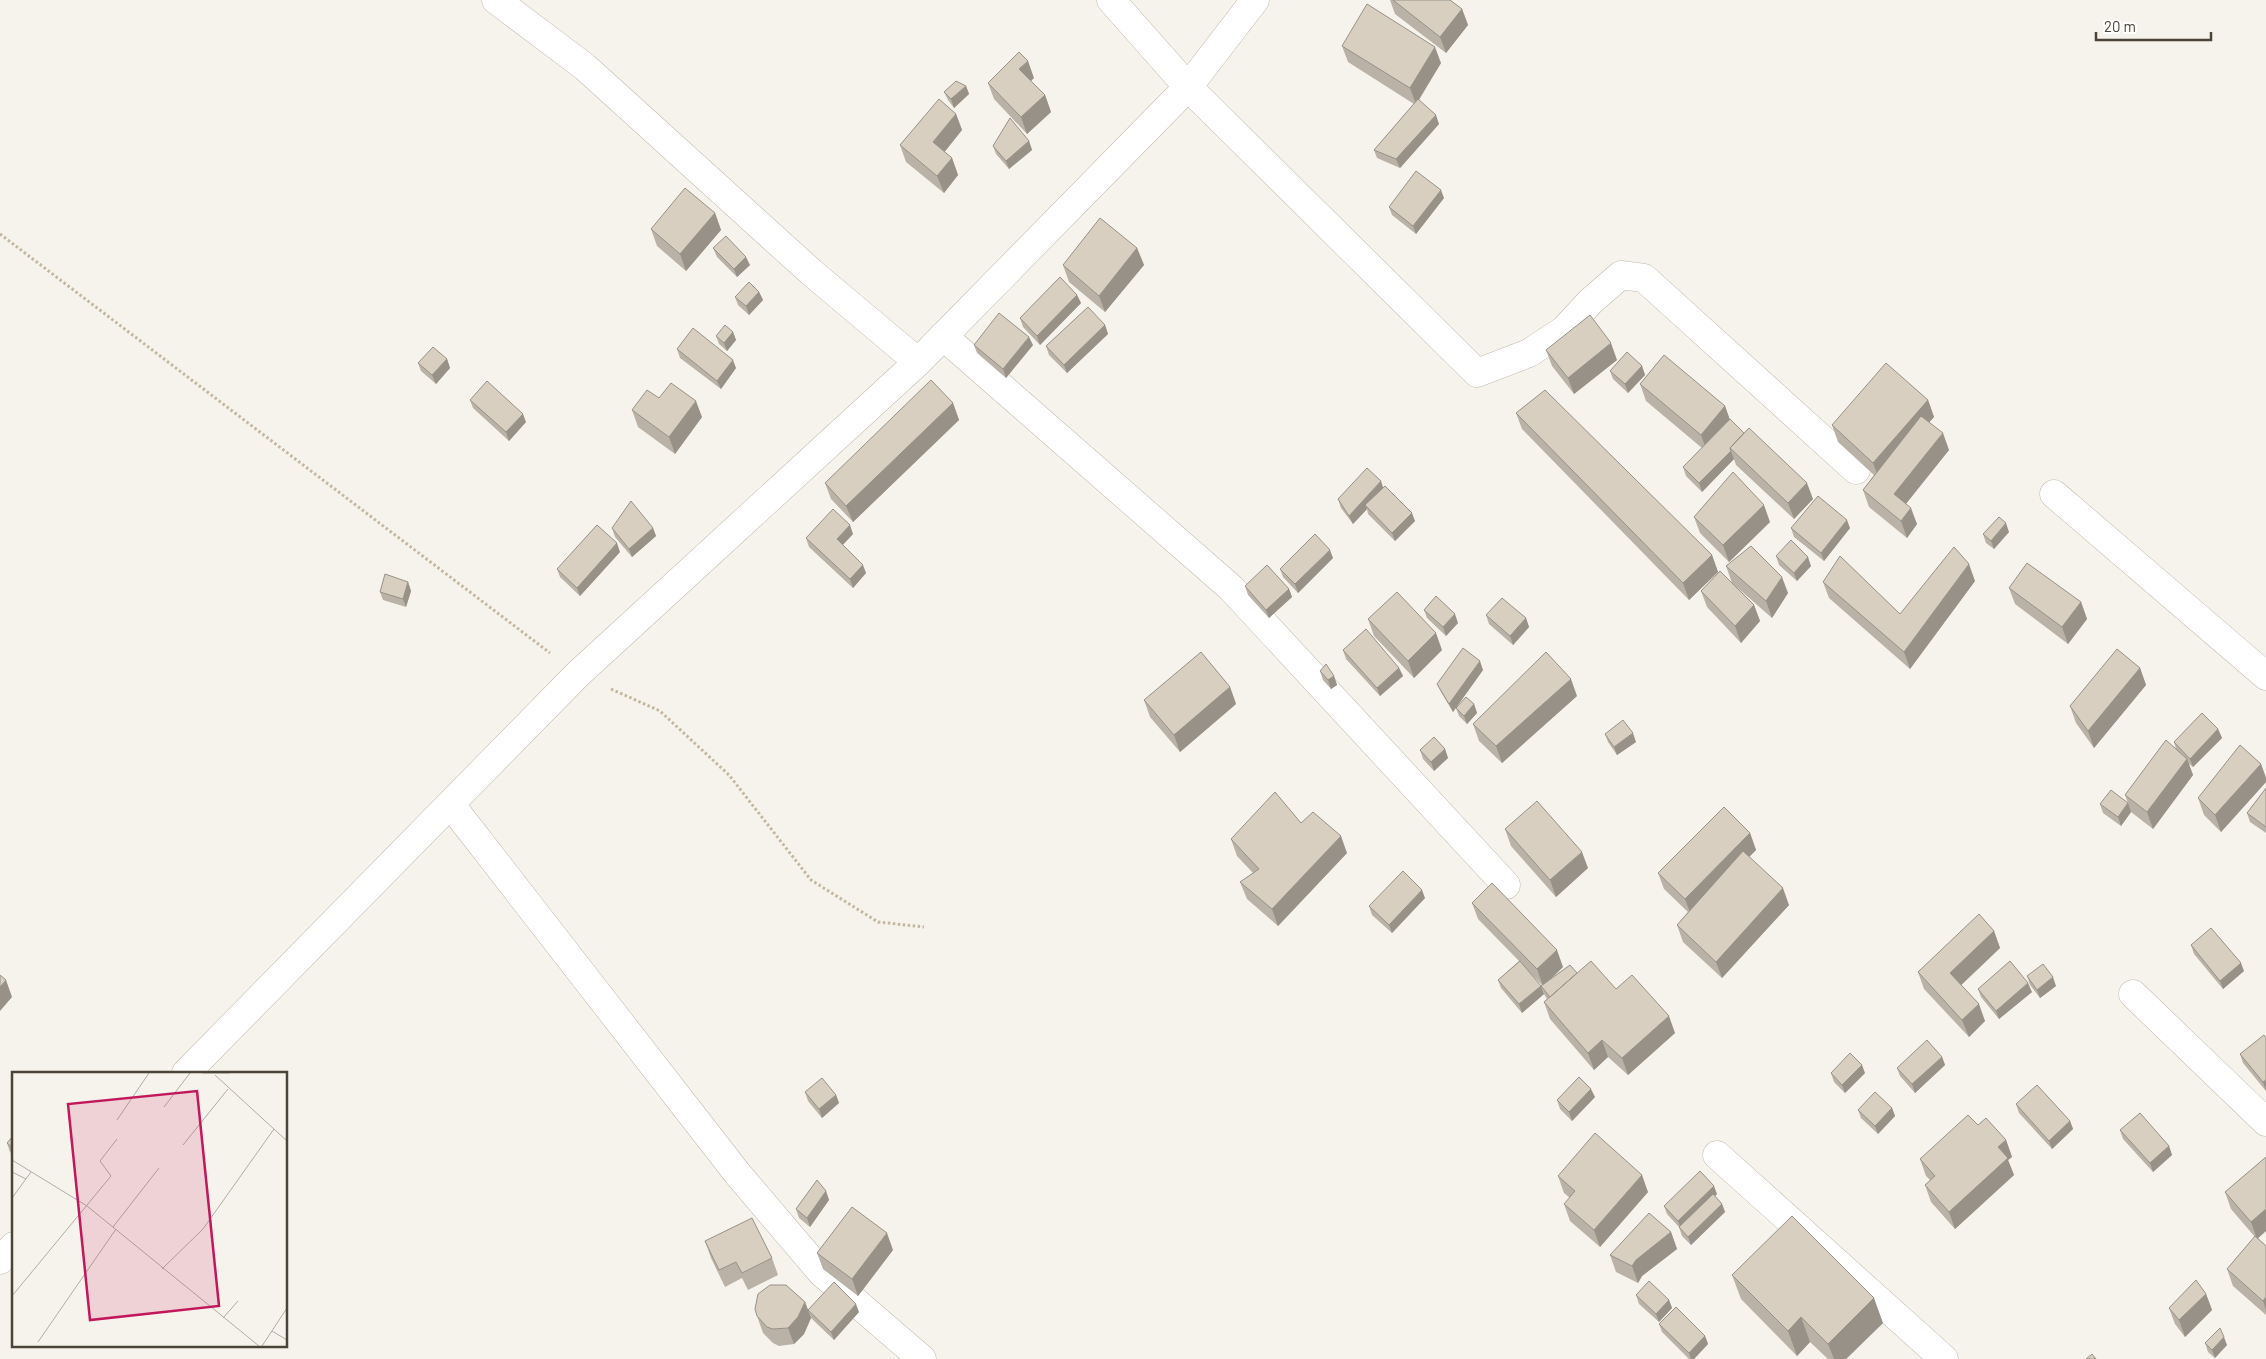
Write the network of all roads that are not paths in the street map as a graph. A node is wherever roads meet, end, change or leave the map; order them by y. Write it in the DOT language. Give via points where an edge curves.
graph roads {
  1 [pos="496,0"];
  2 [pos="1110,0"];
  3 [pos="1255,0"];
  4 [pos="1188,87"];
  5 [pos="942,336"];
  6 [pos="918,362"];
  7 [pos="1856,470"];
  8 [pos="2054,494"];
  9 [pos="2266,676"];
  10 [pos="451,806"];
  11 [pos="1506,886"];
  12 [pos="2133,994"];
  13 [pos="187,1072"];
  14 [pos="2266,1122"];
  15 [pos="1717,1155"];
  16 [pos="12,1248"];
  17 [pos="0,1260"];
  18 [pos="922,1359"];
  19 [pos="1944,1359"];
  1 -- 6 [label="street" via="585,67 811,272"];
  2 -- 4 [label="street"];
  3 -- 4 [label="street"];
  4 -- 5 [label="street"];
  4 -- 7 [label="street" via="1477,373 1529,353 1564,330 1621,276 1644,278"];
  5 -- 6 [label="street"];
  5 -- 11 [label="street" via="1231,588"];
  6 -- 10 [label="street" via="578,674"];
  8 -- 9 [label="street"];
  10 -- 13 [label="street"];
  10 -- 18 [label="street" via="737,1173 822,1273"];
  12 -- 14 [label="street"];
  15 -- 19 [label="street"];
  16 -- 17 [label="street"];
}
